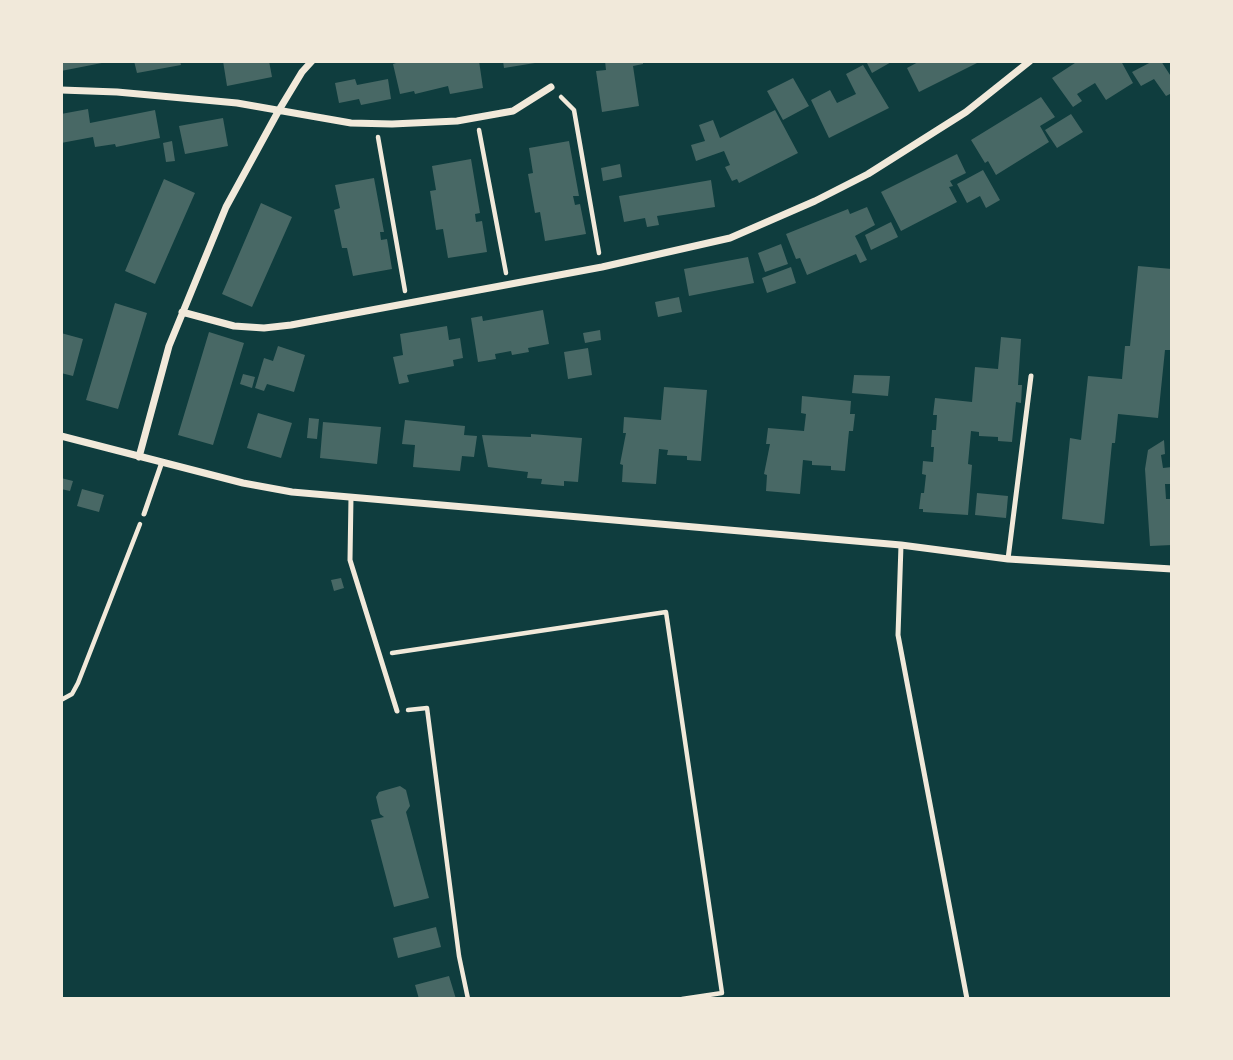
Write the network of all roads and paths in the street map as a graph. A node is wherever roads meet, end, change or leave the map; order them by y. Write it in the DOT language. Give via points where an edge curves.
graph roads {
  1 [pos="312,61"];
  2 [pos="1030,61"];
  3 [pos="551,87"];
  4 [pos="61,90"];
  5 [pos="279,110"];
  6 [pos="376,124"];
  7 [pos="480,135"];
  8 [pos="602,267"];
  9 [pos="508,284"];
  10 [pos="407,302"];
  11 [pos="182,312"];
  12 [pos="1031,376"];
  13 [pos="61,436"];
  14 [pos="139,457"];
  15 [pos="162,462"];
  16 [pos="351,497"];
  17 [pos="144,514"];
  18 [pos="901,545"];
  19 [pos="1008,558"];
  20 [pos="1172,569"];
  21 [pos="379,655"];
  22 [pos="61,700"];
  23 [pos="397,711"];
  24 [pos="468,999"];
  25 [pos="682,999"];
  26 [pos="967,999"];
  1 -- 5 [label="street"];
  2 -- 8 [label="street" via="966,112 868,174 814,201 730,237"];
  3 -- 6 [label="street" via="513,111 425,124"];
  3 -- 8 [label="path" via="574,110"];
  4 -- 5 [label="street"];
  5 -- 6 [label="street"];
  5 -- 11 [label="street" via="226,207"];
  6 -- 10 [label="path"];
  7 -- 9 [label="path"];
  8 -- 9 [label="street"];
  9 -- 10 [label="street"];
  10 -- 11 [label="street" via="264,328 234,326"];
  11 -- 14 [label="street"];
  12 -- 19 [label="lane"];
  13 -- 14 [label="street"];
  14 -- 15 [label="street"];
  15 -- 16 [label="street" via="292,492"];
  15 -- 17 [label="lane"];
  16 -- 18 [label="street"];
  16 -- 21 [label="lane" via="350,561"];
  17 -- 22 [label="path" via="78,683 72,694"];
  18 -- 19 [label="street"];
  18 -- 26 [label="lane" via="898,635"];
  19 -- 20 [label="street"];
  21 -- 23 [label="lane"];
  21 -- 25 [label="path" via="666,612 722,993"];
  23 -- 24 [label="path" via="427,708"];
}
